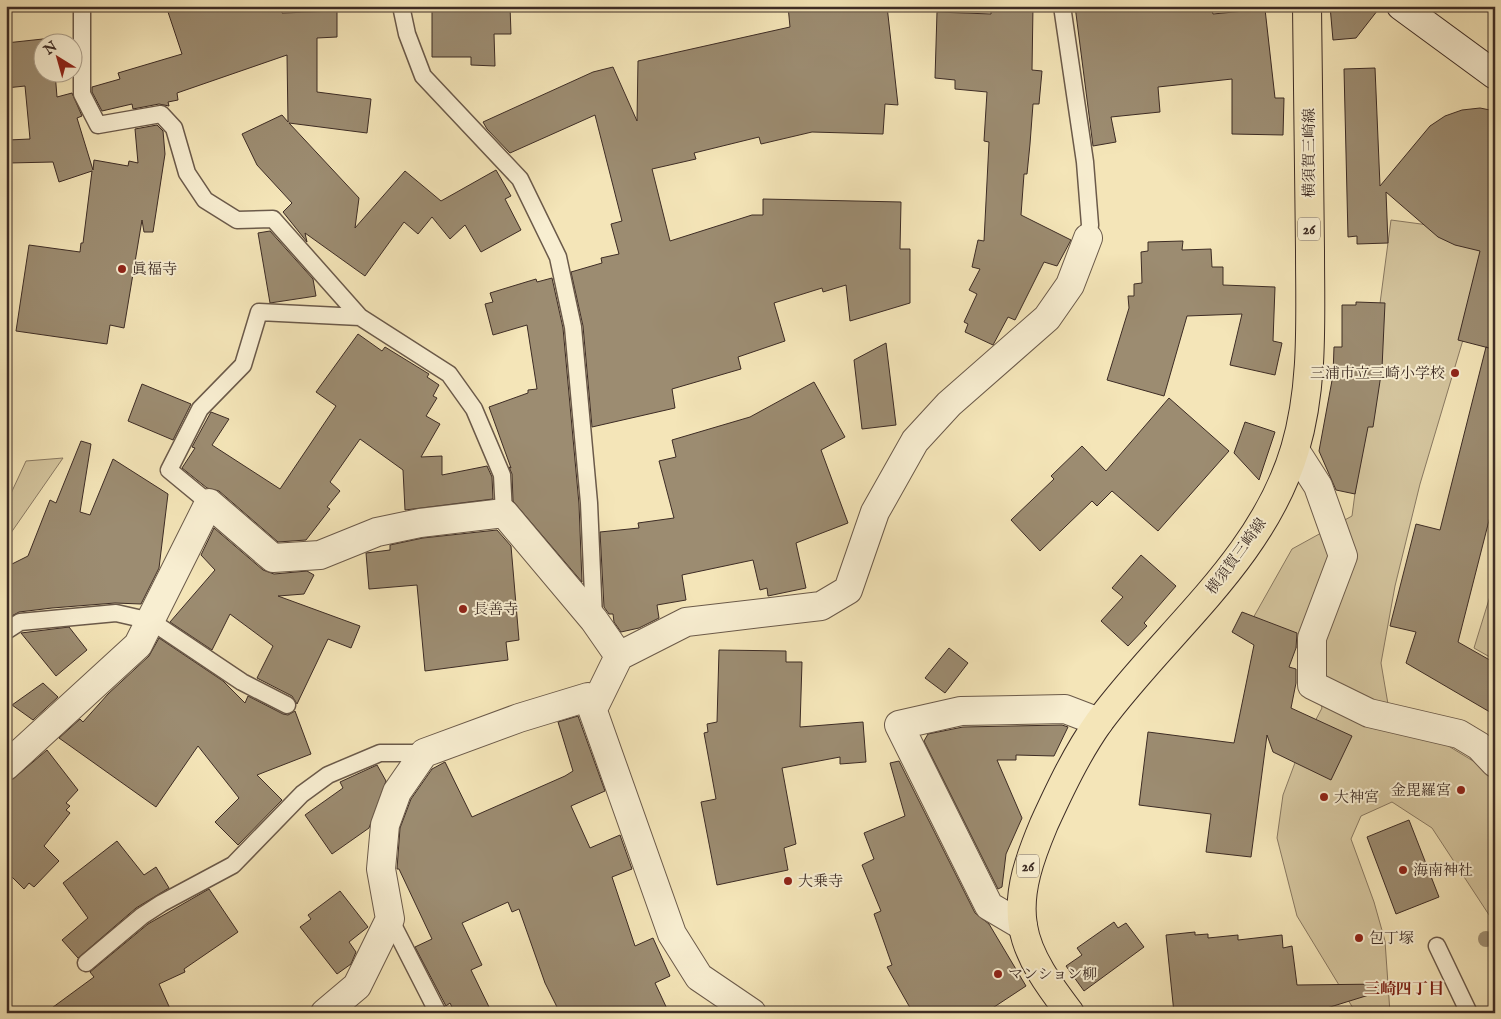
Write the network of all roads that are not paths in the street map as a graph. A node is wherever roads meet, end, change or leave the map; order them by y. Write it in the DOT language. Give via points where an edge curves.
graph roads {
  1 [pos="82,6"];
  2 [pos="401,6"];
  3 [pos="1062,6"];
  4 [pos="1307,6"];
  5 [pos="1401,6"];
  6 [pos="1495,75"];
  7 [pos="1088,238"];
  8 [pos="360,317"];
  9 [pos="1295,450"];
  10 [pos="209,503"];
  11 [pos="504,513"];
  12 [pos="150,620"];
  13 [pos="594,620"];
  14 [pos="6,631"];
  15 [pos="619,656"];
  16 [pos="287,705"];
  17 [pos="593,709"];
  18 [pos="1099,722"];
  19 [pos="424,753"];
  20 [pos="1495,762"];
  21 [pos="6,766"];
  22 [pos="390,919"];
  23 [pos="1023,926"];
  24 [pos="1437,946"];
  25 [pos="86,963"];
  26 [pos="325,1013"];
  27 [pos="438,1013"];
  28 [pos="752,1013"];
  29 [pos="1070,1013"];
  30 [pos="1469,1013"];
  1 -- 8 [label="lane" via="82,94 98,125 160,114 174,128 187,173 205,200 237,220 274,219"];
  2 -- 13 [label="lane" via="407,34 423,76 520,179 558,257 573,327 589,504"];
  3 -- 7 [label="lane" via="1085,162 1090,225"];
  4 -- 9 [label="main road, 横須賀三崎線 / 26" via="1310,327 1307,389"];
  5 -- 6 [label="street"];
  7 -- 15 [label="street" via="1070,285 1047,318 949,404 915,441 875,512 848,590 821,606 686,622"];
  8 -- 10 [label="lane" via="259,312 243,365 200,409 169,470"];
  8 -- 11 [label="lane" via="449,374 474,409 502,475"];
  9 -- 18 [label="main road, 横須賀三崎線 / 26" via="1273,503 1238,559"];
  9 -- 20 [label="street" via="1318,486 1343,556 1312,638 1312,685 1369,713 1460,734"];
  10 -- 11 [label="street" via="273,558 320,555 377,532"];
  10 -- 12 [label="street"];
  11 -- 13 [label="street"];
  12 -- 14 [label="lane" via="116,613 20,622"];
  12 -- 16 [label="lane" via="242,682"];
  12 -- 21 [label="street" via="138,645"];
  13 -- 15 [label="street"];
  15 -- 17 [label="street"];
  17 -- 19 [label="street" via="588,697"];
  17 -- 28 [label="street" via="672,934 699,977"];
  18 -- 23 [label="main road, 横須賀三崎線 / 26" via="1070,770 1028,863"];
  18 -- 23 [label="street" via="1066,709 961,711 899,725 989,906"];
  19 -- 22 [label="street" via="397,792 385,825 381,869"];
  19 -- 25 [label="lane" via="380,753 328,776 302,794 233,865 148,912"];
  22 -- 26 [label="street" via="357,986"];
  22 -- 27 [label="lane"];
  23 -- 29 [label="main road, 横須賀三崎線 / 26" via="1045,978"];
  24 -- 30 [label="lane"];
}
